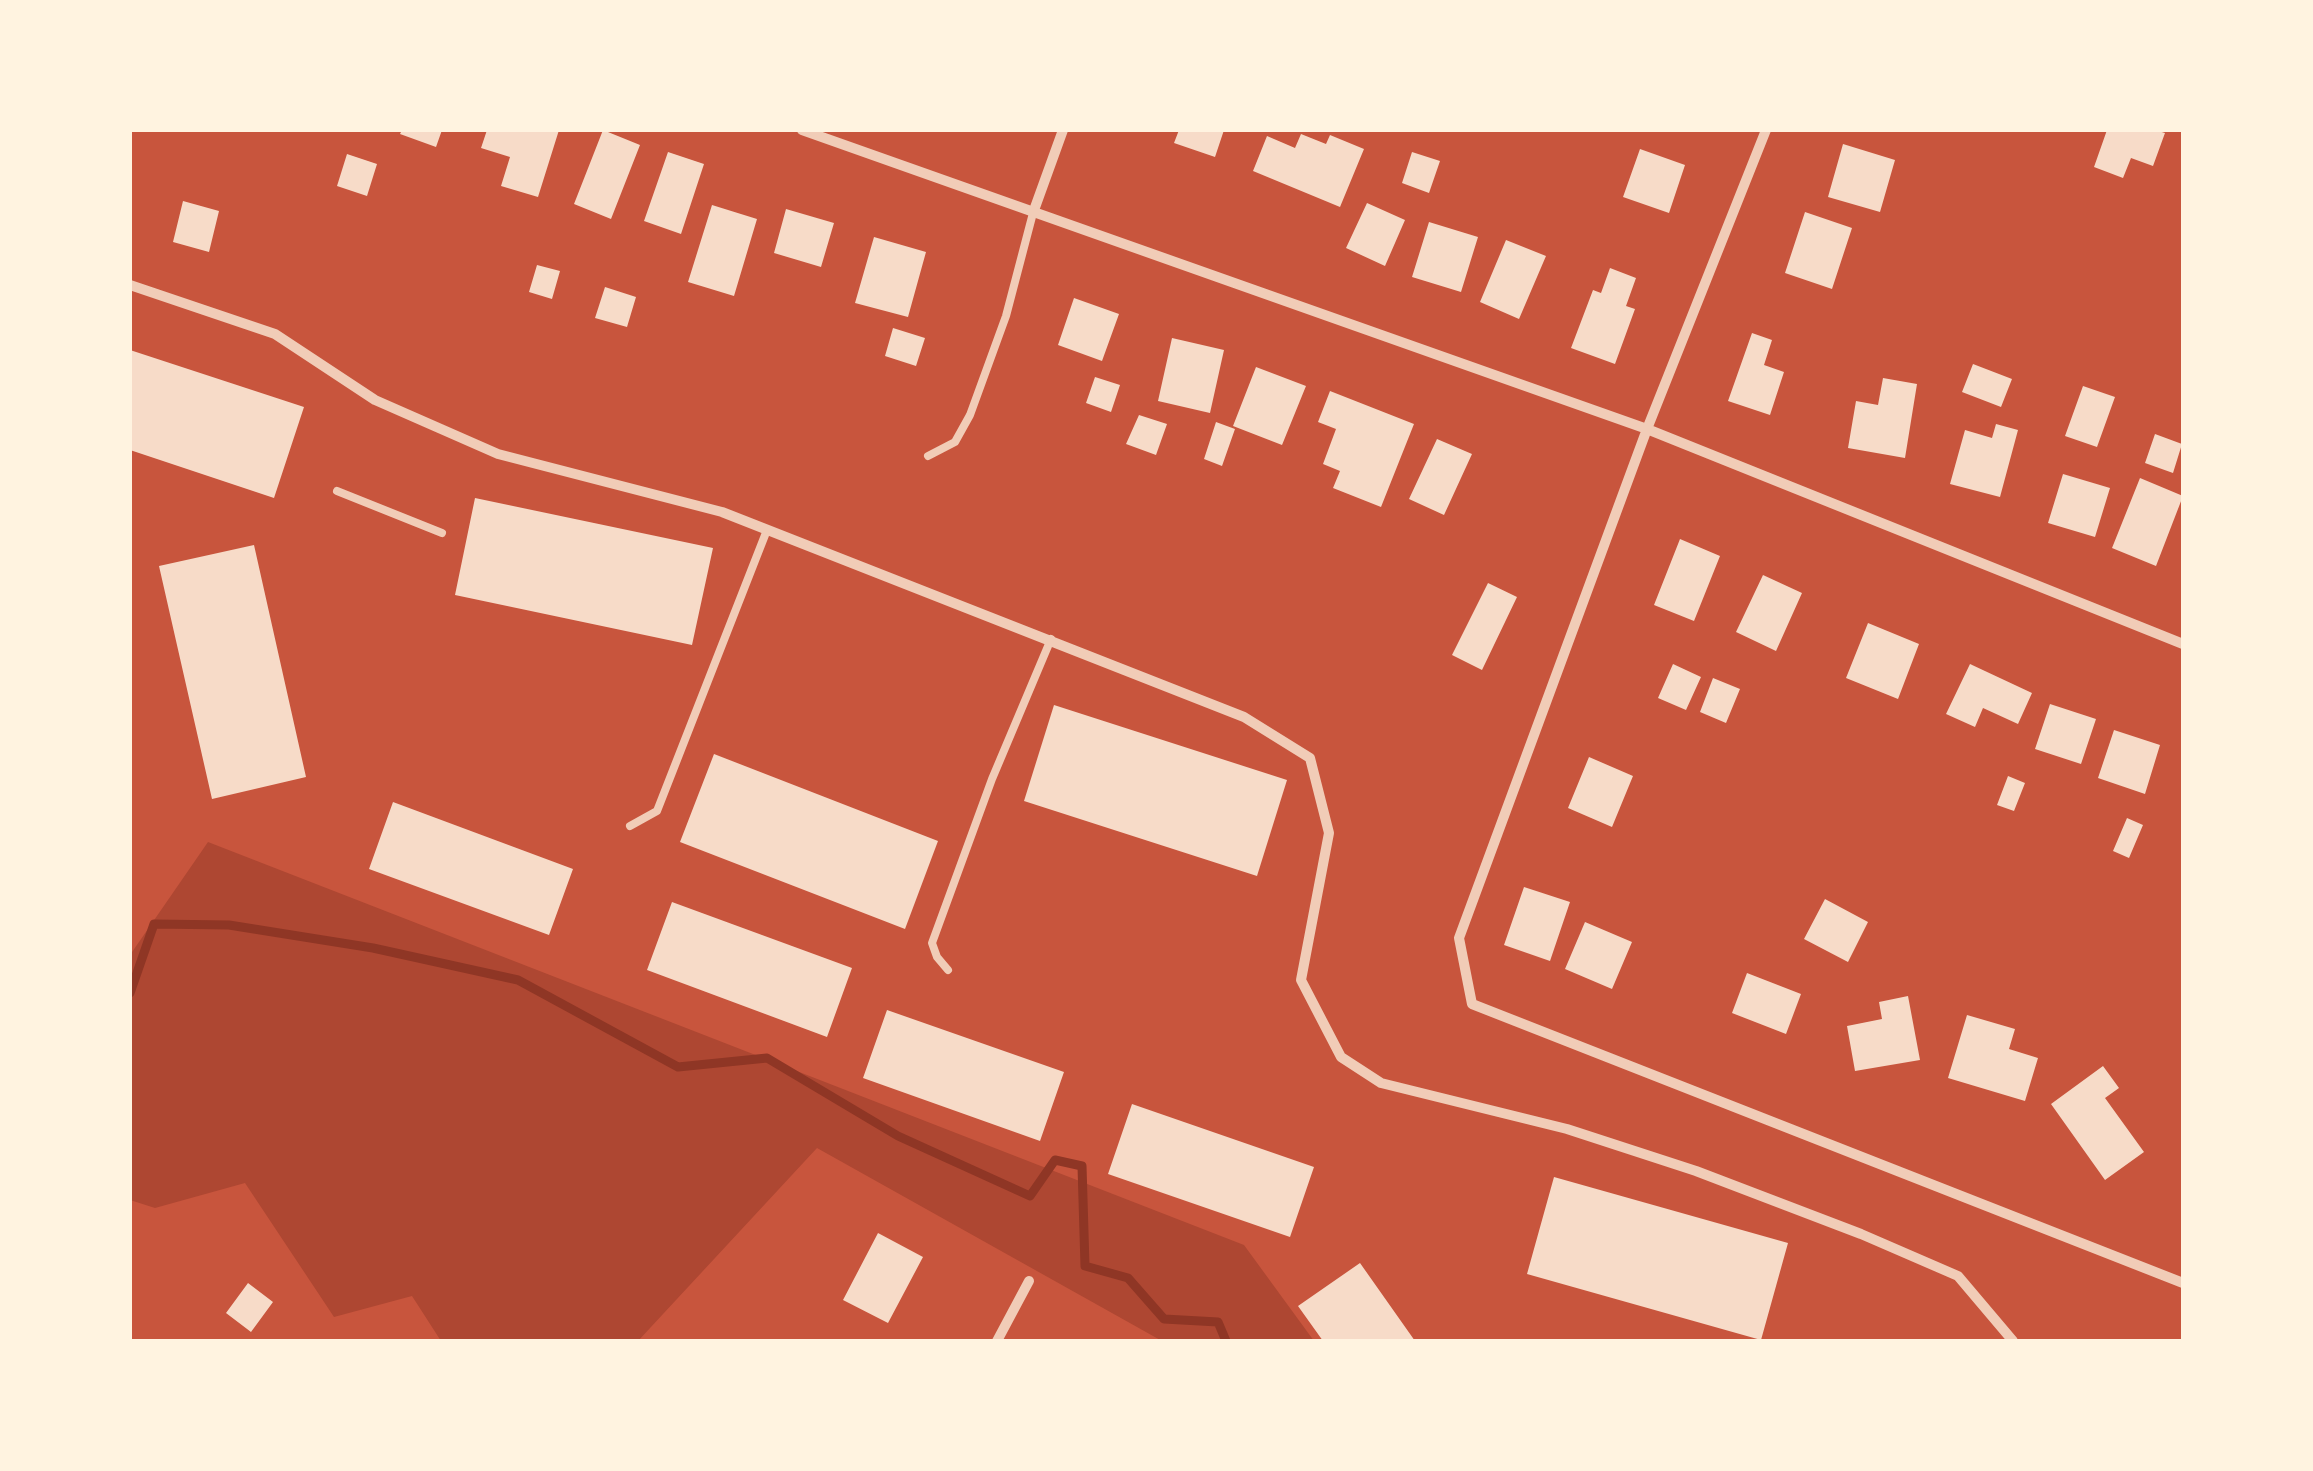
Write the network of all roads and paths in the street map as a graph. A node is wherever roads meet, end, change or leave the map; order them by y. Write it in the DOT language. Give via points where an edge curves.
graph roads {
  1 [pos="802,130"];
  2 [pos="1063,130"];
  3 [pos="1766,130"];
  4 [pos="1033,213"];
  5 [pos="130,284"];
  6 [pos="1647,429"];
  7 [pos="928,456"];
  8 [pos="338,491"];
  9 [pos="767,530"];
  10 [pos="442,534"];
  11 [pos="1051,639"];
  12 [pos="2183,644"];
  13 [pos="630,826"];
  14 [pos="948,970"];
  15 [pos="1029,1281"];
  16 [pos="2183,1283"];
  17 [pos="997,1341"];
  18 [pos="2013,1341"];
  1 -- 4 [label="street"];
  2 -- 4 [label="street"];
  3 -- 6 [label="street"];
  4 -- 6 [label="street"];
  4 -- 7 [label="lane" via="970,415 955,442"];
  5 -- 9 [label="street" via="276,334 375,400 498,454 722,512"];
  6 -- 12 [label="street"];
  6 -- 16 [label="street" via="1459,938 1472,1004"];
  8 -- 10 [label="lane"];
  9 -- 11 [label="street"];
  9 -- 13 [label="lane" via="657,811"];
  11 -- 14 [label="lane" via="932,943"];
  11 -- 18 [label="street" via="1244,717 1310,758 1329,833 1301,980 1340,1056 1381,1083 1567,1129 1860,1234 1958,1276"];
  15 -- 17 [label="street"];
}
